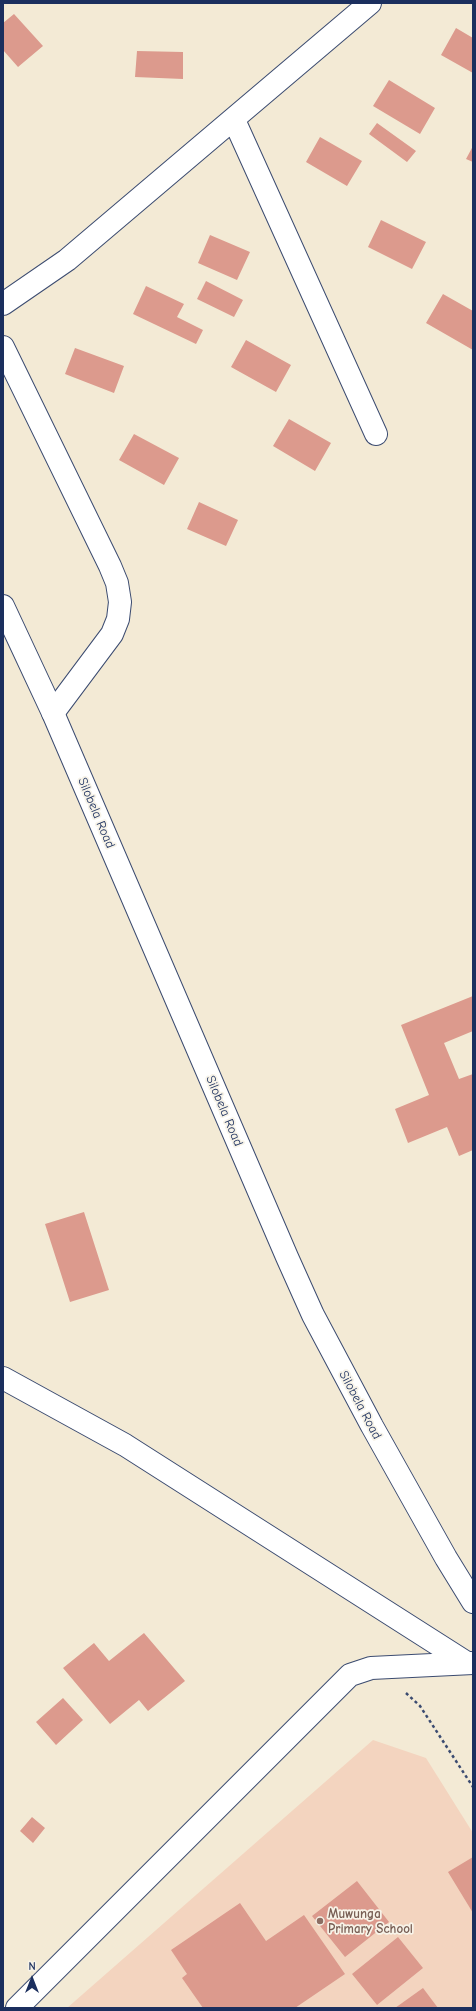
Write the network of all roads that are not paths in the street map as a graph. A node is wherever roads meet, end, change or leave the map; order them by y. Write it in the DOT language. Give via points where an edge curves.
graph roads {
  1 [pos="370,3"];
  2 [pos="234,120"];
  3 [pos="3,304"];
  4 [pos="3,348"];
  5 [pos="376,434"];
  6 [pos="3,606"];
  7 [pos="53,713"];
  8 [pos="3,1378"];
  9 [pos="473,1602"];
  10 [pos="470,1663"];
  11 [pos="17,2008"];
  1 -- 2 [label="street"];
  2 -- 3 [label="street" via="67,260"];
  2 -- 5 [label="street"];
  4 -- 7 [label="street" via="110,566 117,583 120,602 118,619 112,634"];
  6 -- 7 [label="street, Silobela Road"];
  7 -- 9 [label="street, Silobela Road" via="313,1315 372,1426"];
  8 -- 10 [label="street" via="125,1445"];
  10 -- 11 [label="street" via="371,1668 350,1674"];
}
